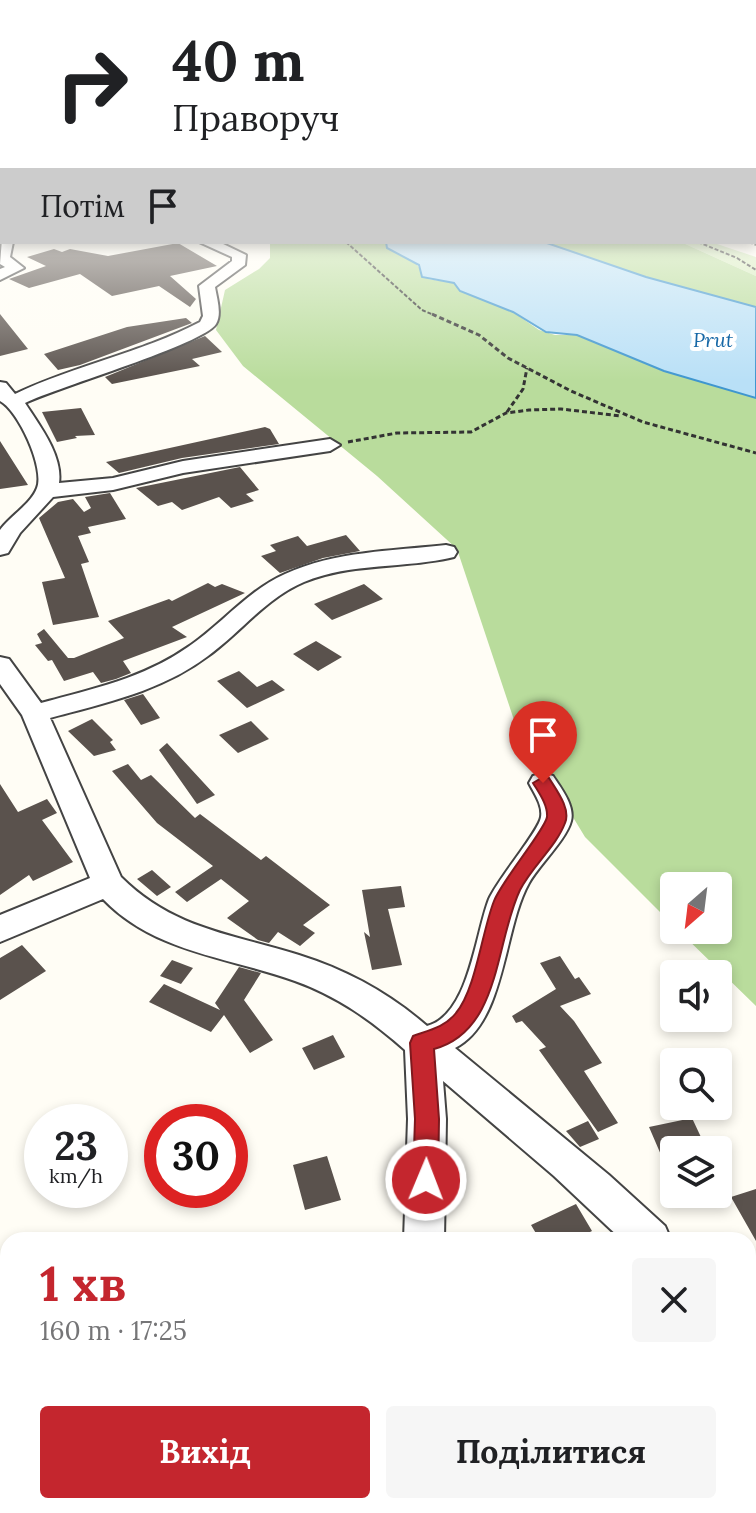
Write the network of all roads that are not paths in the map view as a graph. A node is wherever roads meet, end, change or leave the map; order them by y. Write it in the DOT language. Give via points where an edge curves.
graph roads {
  1 [pos="3,244"];
  2 [pos="213,244"];
  3 [pos="0,275"];
  4 [pos="5,395"];
  5 [pos="330,445"];
  6 [pos="47,491"];
  7 [pos="0,548"];
  8 [pos="446,552"];
  9 [pos="1,669"];
  10 [pos="35,714"];
  11 [pos="543,783"];
  12 [pos="108,884"];
  13 [pos="0,929"];
  14 [pos="422,1043"];
  15 [pos="424,1232"];
  16 [pos="642,1232"];
  1 -- 3 [label="street" via="3,259 16,268"];
  2 -- 4 [label="street" via="239,255 240,262 207,286 207,325 136,356"];
  4 -- 6 [label="street" via="47,460"];
  5 -- 6 [label="street"];
  6 -- 7 [label="street"];
  8 -- 10 [label="street" via="297,576 273,588 168,670"];
  9 -- 10 [label="street"];
  10 -- 12 [label="street"];
  11 -- 14 [label="street" via="556,807 556,821 505,900 476,997 465,1020 446,1036"];
  12 -- 13 [label="street"];
  12 -- 14 [label="street" via="139,915 216,947 333,983 385,1011"];
  14 -- 15 [label="street" via="427,1119"];
  14 -- 16 [label="street" via="524,1124"];
}
